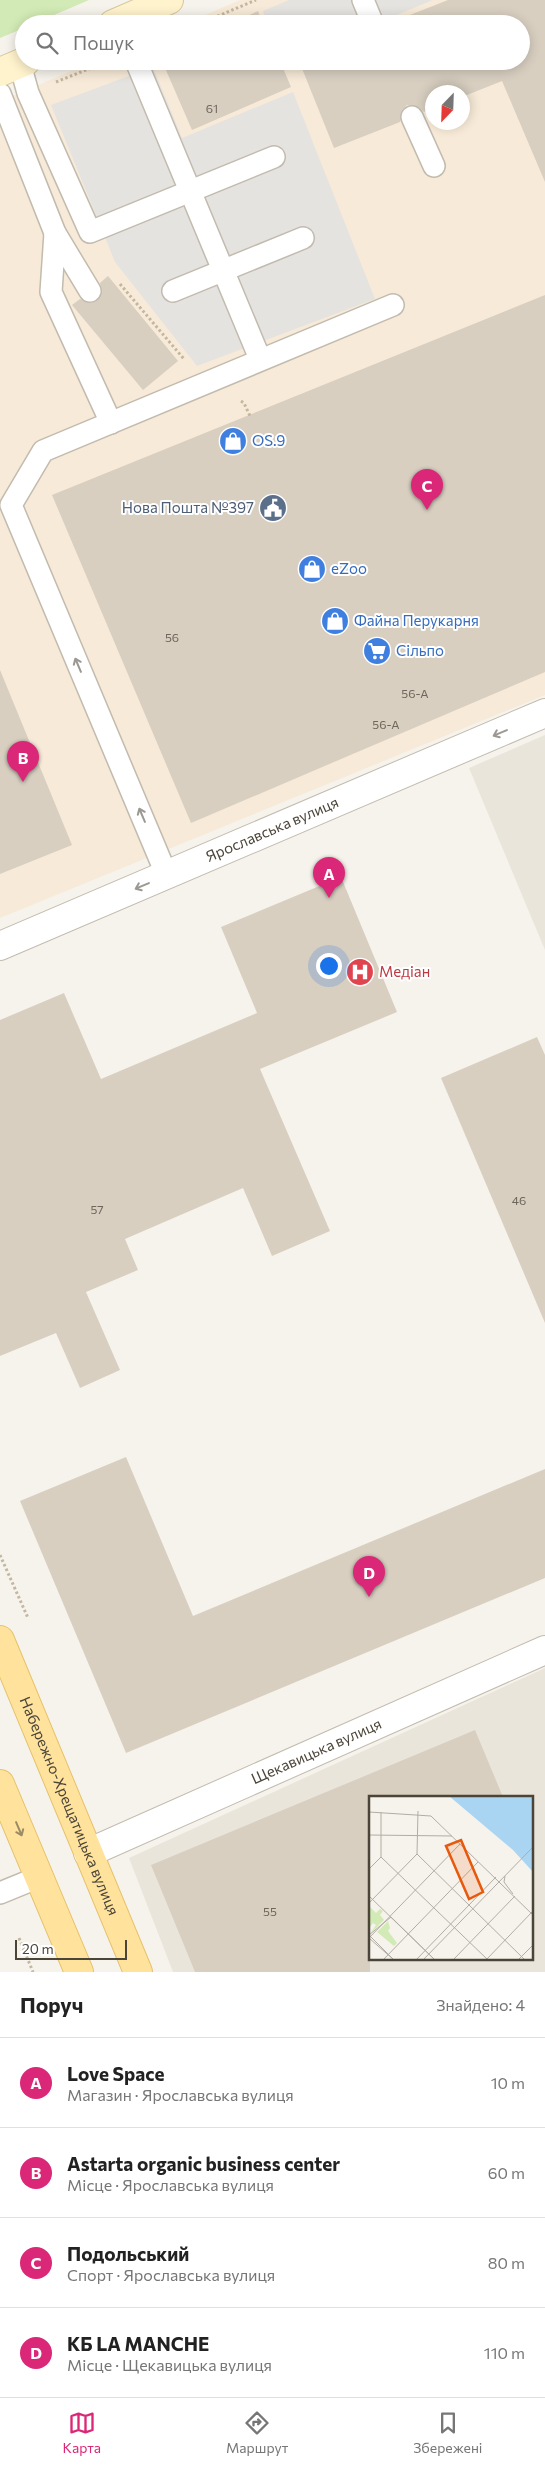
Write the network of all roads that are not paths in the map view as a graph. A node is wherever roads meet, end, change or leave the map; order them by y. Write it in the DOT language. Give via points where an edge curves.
graph roads {
  1 [pos="169,0"];
  2 [pos="363,0"];
  3 [pos="134,15"];
  4 [pos="369,15"];
  5 [pos="17,70"];
  6 [pos="140,70"];
  7 [pos="0,94"];
  8 [pos="412,117"];
  9 [pos="274,157"];
  10 [pos="434,166"];
  11 [pos="190,193"];
  12 [pos="55,233"];
  13 [pos="303,238"];
  14 [pos="223,271"];
  15 [pos="90,291"];
  16 [pos="173,291"];
  17 [pos="393,304"];
  18 [pos="260,359"];
  19 [pos="111,423"];
  20 [pos="545,713"];
  21 [pos="167,876"];
  22 [pos="0,946"];
  23 [pos="0,1640"];
  24 [pos="545,1650"];
  25 [pos="0,1784"];
  26 [pos="88,1853"];
  27 [pos="39,1877"];
  28 [pos="0,1893"];
  29 [pos="79,1972"];
  30 [pos="138,1972"];
  1 -- 3 [label="main road"];
  2 -- 4 [label="lane"];
  5 -- 11 [label="lane" via="90,232"];
  6 -- 11 [label="lane"];
  7 -- 12 [label="lane"];
  8 -- 10 [label="lane"];
  9 -- 11 [label="lane"];
  11 -- 14 [label="lane"];
  12 -- 15 [label="lane"];
  12 -- 19 [label="lane" via="51,292"];
  13 -- 14 [label="lane"];
  14 -- 16 [label="lane"];
  14 -- 18 [label="lane"];
  17 -- 18 [label="lane"];
  18 -- 19 [label="lane"];
  21 -- 19 [label="lane, one-way" via="11,505 43,451"];
  20 -- 21 [label="street, Ярославська вулиця, one-way"];
  21 -- 22 [label="street, Ярославська вулиця, one-way"];
  23 -- 26 [label="main road, Набережно-Хрещатицька вулиця"];
  24 -- 26 [label="street, Щекавицька вулиця"];
  25 -- 27 [label="main road, one-way"];
  26 -- 30 [label="main road, Набережно-Хрещатицька вулиця"];
  27 -- 28 [label="lane"];
  27 -- 29 [label="main road"];
}
